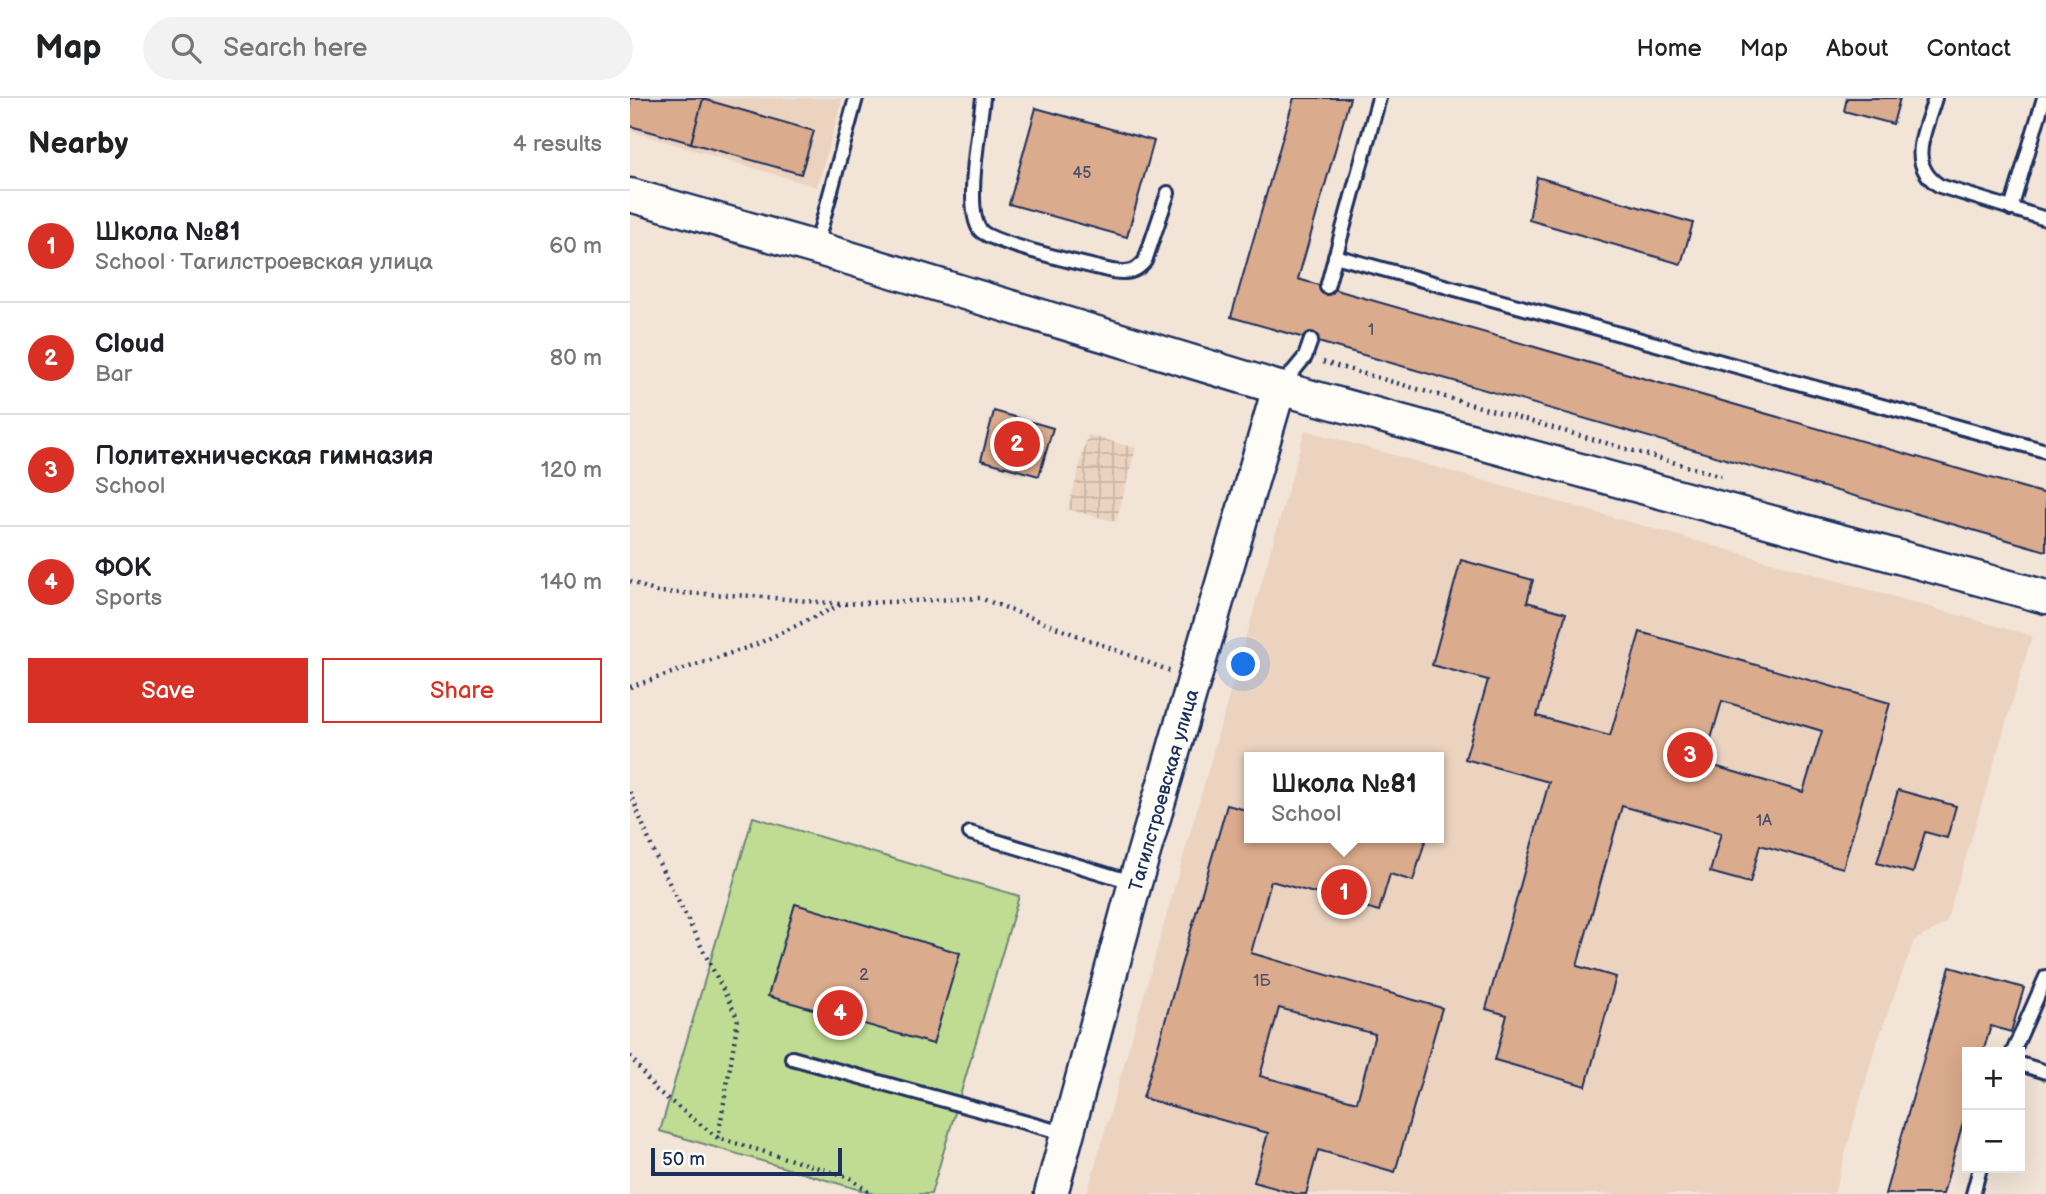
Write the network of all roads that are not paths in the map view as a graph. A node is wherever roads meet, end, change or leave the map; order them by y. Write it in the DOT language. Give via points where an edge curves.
graph roads {
  1 [pos="856,98"];
  2 [pos="983,98"];
  3 [pos="1379,98"];
  4 [pos="1935,98"];
  5 [pos="2044,98"];
  6 [pos="1168,193"];
  7 [pos="630,195"];
  8 [pos="2011,209"];
  9 [pos="2046,219"];
  10 [pos="816,248"];
  11 [pos="1335,256"];
  12 [pos="1327,287"];
  13 [pos="1311,340"];
  14 [pos="1279,387"];
  15 [pos="2046,451"];
  16 [pos="2046,597"];
  17 [pos="970,832"];
  18 [pos="1135,883"];
  19 [pos="2046,977"];
  20 [pos="2015,1047"];
  21 [pos="792,1058"];
  22 [pos="2025,1066"];
  23 [pos="2046,1072"];
  24 [pos="1067,1134"];
  25 [pos="1979,1173"];
  26 [pos="1051,1194"];
  27 [pos="1973,1194"];
  1 -- 10 [label="lane"];
  2 -- 6 [label="lane" via="972,198 975,222 982,233 1129,273 1145,261"];
  3 -- 11 [label="lane"];
  4 -- 8 [label="lane" via="1920,159 1929,179"];
  5 -- 8 [label="lane"];
  7 -- 10 [label="street"];
  8 -- 9 [label="lane"];
  10 -- 14 [label="street"];
  11 -- 12 [label="lane"];
  11 -- 15 [label="lane"];
  13 -- 14 [label="lane" via="1305,357"];
  14 -- 16 [label="street"];
  14 -- 18 [label="street, Тагилстроевская улица"];
  17 -- 18 [label="lane"];
  18 -- 24 [label="street, Тагилстроевская улица"];
  19 -- 20 [label="lane"];
  21 -- 24 [label="lane"];
  22 -- 23 [label="lane"];
  24 -- 26 [label="street, Тагилстроевская улица"];
  25 -- 27 [label="lane"];
}
